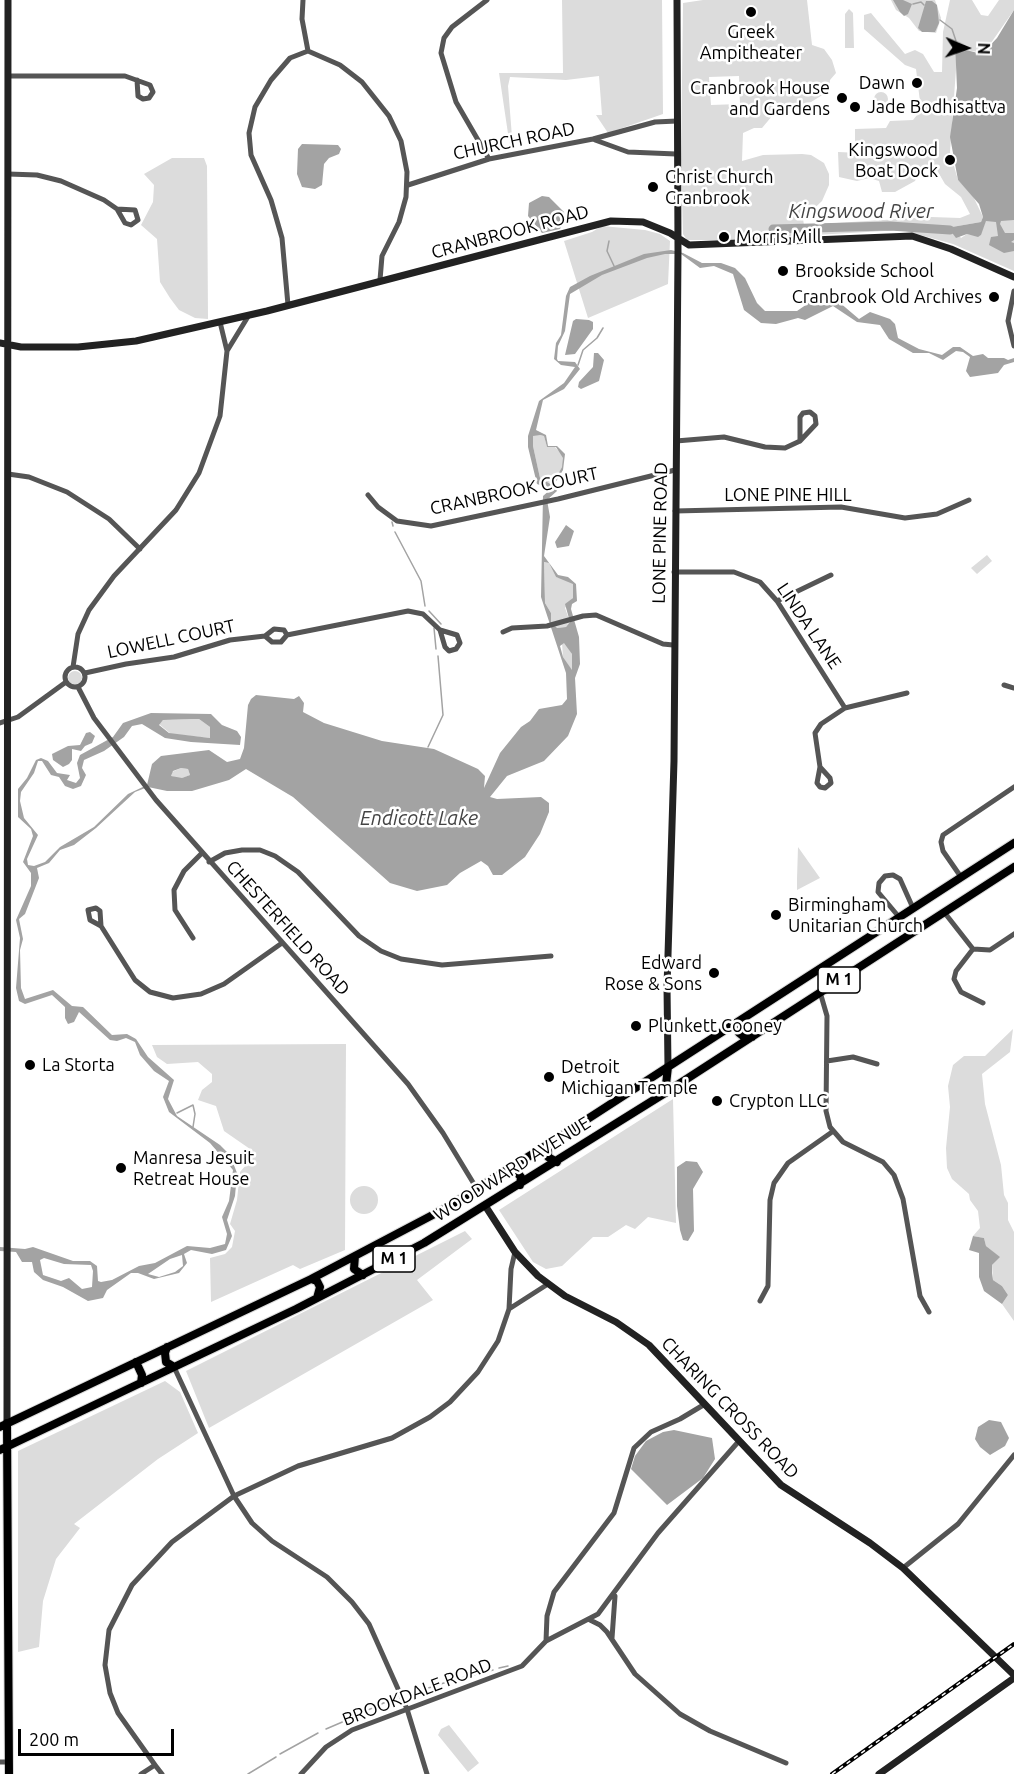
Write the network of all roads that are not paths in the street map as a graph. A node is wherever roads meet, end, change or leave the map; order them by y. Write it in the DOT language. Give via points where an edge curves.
graph roads {
  1 [pos="8,0"];
  2 [pos="303,0"];
  3 [pos="487,0"];
  4 [pos="677,0"];
  5 [pos="4,20"];
  6 [pos="308,51"];
  7 [pos="8,76"];
  8 [pos="137,80"];
  9 [pos="677,121"];
  10 [pos="593,140"];
  11 [pos="676,154"];
  12 [pos="489,159"];
  13 [pos="5,171"];
  14 [pos="408,185"];
  15 [pos="117,209"];
  16 [pos="678,240"];
  17 [pos="1014,277"];
  18 [pos="380,280"];
  19 [pos="1014,291"];
  20 [pos="288,305"];
  21 [pos="249,315"];
  22 [pos="220,322"];
  23 [pos="4,344"];
  24 [pos="1014,346"];
  25 [pos="227,351"];
  26 [pos="675,441"];
  27 [pos="800,441"];
  28 [pos="675,470"];
  29 [pos="8,474"];
  30 [pos="368,495"];
  31 [pos="969,500"];
  32 [pos="675,511"];
  33 [pos="140,549"];
  34 [pos="675,572"];
  35 [pos="831,574"];
  36 [pos="777,601"];
  37 [pos="440,630"];
  38 [pos="503,632"];
  39 [pos="287,635"];
  40 [pos="265,636"];
  41 [pos="673,645"];
  42 [pos="73,667"];
  43 [pos="85,673"];
  44 [pos="66,682"];
  45 [pos="1004,685"];
  46 [pos="78,687"];
  47 [pos="1014,688"];
  48 [pos="907,693"];
  49 [pos="845,708"];
  50 [pos="9,721"];
  51 [pos="0,723"];
  52 [pos="820,766"];
  53 [pos="1014,787"];
  54 [pos="1014,843"];
  55 [pos="202,853"];
  56 [pos="4,854"];
  57 [pos="208,862"];
  58 [pos="1014,867"];
  59 [pos="961,877"];
  60 [pos="913,908"];
  61 [pos="944,912"];
  62 [pos="899,917"];
  63 [pos="101,926"];
  64 [pos="1014,934"];
  65 [pos="192,938"];
  66 [pos="282,943"];
  67 [pos="973,949"];
  68 [pos="551,956"];
  69 [pos="4,967"];
  70 [pos="820,992"];
  71 [pos="983,1003"];
  72 [pos="746,1017"];
  73 [pos="752,1037"];
  74 [pos="827,1061"];
  75 [pos="877,1064"];
  76 [pos="668,1067"];
  77 [pos="4,1087"];
  78 [pos="665,1093"];
  79 [pos="832,1132"];
  80 [pos="549,1144"];
  81 [pos="557,1162"];
  82 [pos="512,1167"];
  83 [pos="520,1185"];
  84 [pos="477,1189"];
  85 [pos="486,1207"];
  86 [pos="515,1252"];
  87 [pos="355,1256"];
  88 [pos="363,1275"];
  89 [pos="310,1279"];
  90 [pos="548,1284"];
  91 [pos="317,1298"];
  92 [pos="760,1301"];
  93 [pos="4,1308"];
  94 [pos="509,1308"];
  95 [pos="929,1312"];
  96 [pos="167,1347"];
  97 [pos="136,1362"];
  98 [pos="174,1367"];
  99 [pos="141,1383"];
  100 [pos="705,1404"];
  101 [pos="4,1425"];
  102 [pos="739,1441"];
  103 [pos="4,1448"];
  104 [pos="1014,1455"];
  105 [pos="234,1496"];
  106 [pos="903,1568"];
  107 [pos="615,1595"];
  108 [pos="590,1620"];
  109 [pos="612,1639"];
  110 [pos="546,1641"];
  111 [pos="1014,1676"];
  112 [pos="408,1709"];
  113 [pos="5,1762"];
  114 [pos="786,1763"];
  115 [pos="155,1766"];
  116 [pos="9,1774"];
  117 [pos="141,1774"];
  118 [pos="162,1774"];
  119 [pos="301,1774"];
  120 [pos="428,1774"];
  121 [pos="879,1774"];
  1 -- 5 [label="street"];
  2 -- 6 [label="street"];
  3 -- 12 [label="street" via="452,27 444,38 441,53 456,102"];
  4 -- 9 [label="street, LONE PINE ROAD"];
  5 -- 7 [label="street"];
  6 -- 14 [label="street" via="347,69 379,102 401,141"];
  6 -- 20 [label="street" via="290,58 271,80 255,107 249,133 251,155 280,229"];
  7 -- 8 [label="street" via="114,76"];
  7 -- 13 [label="street"];
  9 -- 10 [label="street, CHURCH ROAD" via="655,122"];
  9 -- 11 [label="street, LONE PINE ROAD"];
  10 -- 11 [label="street, CHURCH ROAD" via="627,152"];
  10 -- 12 [label="street, CHURCH ROAD"];
  11 -- 16 [label="street, LONE PINE ROAD"];
  12 -- 14 [label="street, CHURCH ROAD"];
  13 -- 15 [label="street" via="55,178 92,193"];
  13 -- 23 [label="street"];
  14 -- 18 [label="street" via="399,222 382,256"];
  16 -- 17 [label="street, CRANBROOK ROAD" via="689,245 905,236 930,241"];
  16 -- 18 [label="street, CRANBROOK ROAD" via="643,222 611,221"];
  16 -- 26 [label="street, LONE PINE ROAD"];
  18 -- 20 [label="street, CRANBROOK ROAD"];
  19 -- 24 [label="street" via="1008,321"];
  20 -- 21 [label="street, CRANBROOK ROAD"];
  21 -- 22 [label="street, CRANBROOK ROAD"];
  21 -- 25 [label="street"];
  22 -- 23 [label="street, CRANBROOK ROAD" via="115,345"];
  22 -- 25 [label="street"];
  23 -- 29 [label="street"];
  25 -- 33 [label="street" via="220,416 203,464 176,510"];
  26 -- 27 [label="street" via="724,437 781,449"];
  26 -- 28 [label="street, LONE PINE ROAD"];
  27 -- 27 [label="street" via="800,417 810,412 816,416 816,424"];
  28 -- 30 [label="street, CRANBROOK COURT" via="558,499 422,526 397,521"];
  28 -- 32 [label="street, LONE PINE ROAD"];
  29 -- 33 [label="street" via="29,477 67,492 109,519"];
  29 -- 50 [label="street"];
  31 -- 32 [label="street, LONE PINE HILL" via="937,514 905,518 841,507"];
  32 -- 34 [label="street, LONE PINE ROAD"];
  33 -- 42 [label="street" via="89,610 78,634"];
  34 -- 36 [label="street, LINDA LANE" via="740,573 760,582"];
  34 -- 41 [label="street, LONE PINE ROAD"];
  35 -- 36 [label="street"];
  36 -- 49 [label="street, LINDA LANE"];
  37 -- 39 [label="street, LOWELL COURT" via="423,614 408,611"];
  38 -- 41 [label="street" via="596,615"];
  39 -- 40 [label="street, LOWELL COURT" via="277,628"];
  39 -- 40 [label="street, LOWELL COURT" via="277,643"];
  40 -- 43 [label="street, LOWELL COURT" via="230,640 174,657"];
  41 -- 76 [label="street, LONE PINE ROAD"];
  42 -- 43 [label="street"];
  42 -- 44 [label="street" via="67,672"];
  43 -- 46 [label="street" via="84,683"];
  44 -- 46 [label="street"];
  44 -- 50 [label="street"];
  45 -- 47 [label="street"];
  46 -- 55 [label="street, CHESTERFIELD ROAD" via="107,736"];
  48 -- 49 [label="street"];
  49 -- 52 [label="street" via="816,730"];
  50 -- 51 [label="street"];
  50 -- 56 [label="street"];
  53 -- 59 [label="street" via="943,835 943,851"];
  54 -- 59 [label="main road, WOODWARD AVENUE / M 1"];
  55 -- 57 [label="street, CHESTERFIELD ROAD"];
  55 -- 65 [label="street" via="184,871 174,890 176,910"];
  56 -- 69 [label="street"];
  57 -- 66 [label="street, CHESTERFIELD ROAD"];
  57 -- 68 [label="street" via="242,850 260,850 275,856 298,872 359,936 381,951 407,961 442,965"];
  58 -- 61 [label="main road, WOODWARD AVENUE / M 1"];
  59 -- 60 [label="main road, WOODWARD AVENUE / M 1"];
  60 -- 62 [label="main road, WOODWARD AVENUE / M 1"];
  60 -- 62 [label="street" via="900,879 885,876 878,892"];
  61 -- 67 [label="street"];
  61 -- 70 [label="main road, WOODWARD AVENUE / M 1"];
  62 -- 72 [label="main road, WOODWARD AVENUE / M 1"];
  63 -- 66 [label="street" via="140,986 173,998 201,994 225,984"];
  64 -- 67 [label="street" via="990,950"];
  66 -- 84 [label="street, CHESTERFIELD ROAD" via="408,1084"];
  67 -- 71 [label="street" via="954,979 961,992"];
  69 -- 77 [label="street"];
  70 -- 73 [label="main road, WOODWARD AVENUE / M 1"];
  70 -- 74 [label="street" via="827,1008"];
  72 -- 73 [label="main road" via="739,1032"];
  72 -- 76 [label="main road, WOODWARD AVENUE / M 1"];
  73 -- 78 [label="main road, WOODWARD AVENUE / M 1"];
  74 -- 75 [label="street" via="852,1057"];
  74 -- 79 [label="street" via="826,1111"];
  76 -- 78 [label="main road"];
  76 -- 80 [label="main road, WOODWARD AVENUE / M 1"];
  77 -- 93 [label="street"];
  78 -- 81 [label="main road, WOODWARD AVENUE / M 1"];
  79 -- 92 [label="street" via="788,1163 774,1183 770,1200 768,1286"];
  79 -- 95 [label="street" via="883,1162 894,1175 903,1199 920,1296"];
  80 -- 81 [label="main road" via="548,1157"];
  80 -- 82 [label="main road, WOODWARD AVENUE / M 1"];
  81 -- 83 [label="main road, WOODWARD AVENUE / M 1"];
  82 -- 83 [label="main road" via="521,1177"];
  82 -- 84 [label="main road, WOODWARD AVENUE / M 1"];
  83 -- 85 [label="main road, WOODWARD AVENUE / M 1"];
  84 -- 87 [label="main road, WOODWARD AVENUE / M 1"];
  85 -- 86 [label="street, CHARING CROSS ROAD"];
  85 -- 88 [label="main road, WOODWARD AVENUE / M 1"];
  86 -- 90 [label="street, CHARING CROSS ROAD"];
  86 -- 94 [label="street"];
  87 -- 88 [label="main road" via="354,1269"];
  87 -- 89 [label="main road, WOODWARD AVENUE / M 1"];
  88 -- 91 [label="main road, WOODWARD AVENUE / M 1"];
  89 -- 91 [label="main road" via="320,1287"];
  89 -- 96 [label="main road, WOODWARD AVENUE / M 1"];
  90 -- 94 [label="street"];
  90 -- 100 [label="street, CHARING CROSS ROAD" via="639,1338"];
  91 -- 98 [label="main road, WOODWARD AVENUE / M 1"];
  93 -- 101 [label="street"];
  94 -- 105 [label="street" via="489,1358 457,1396 436,1413 382,1442 292,1468"];
  96 -- 97 [label="main road, M 1"];
  96 -- 98 [label="main road" via="166,1362"];
  97 -- 99 [label="main road"];
  97 -- 101 [label="main road, M 1"];
  98 -- 99 [label="main road, WOODWARD AVENUE / M 1"];
  98 -- 105 [label="street"];
  99 -- 103 [label="main road, WOODWARD AVENUE / M 1"];
  100 -- 102 [label="street, CHARING CROSS ROAD"];
  100 -- 110 [label="street" via="651,1432 634,1448 614,1513 554,1592 547,1616"];
  101 -- 103 [label="main road"];
  102 -- 106 [label="street, CHARING CROSS ROAD" via="792,1493"];
  102 -- 107 [label="street, BROOKDALE ROAD" via="658,1533"];
  103 -- 113 [label="main road"];
  104 -- 106 [label="street" via="962,1520"];
  105 -- 112 [label="street" via="257,1529 327,1577 357,1608 379,1643"];
  105 -- 115 [label="street" via="180,1535 147,1567 124,1598 109,1630 105,1665 110,1693 122,1720"];
  106 -- 111 [label="street, CHARING CROSS ROAD"];
  107 -- 108 [label="street, BROOKDALE ROAD"];
  107 -- 109 [label="street"];
  108 -- 109 [label="street"];
  108 -- 110 [label="street, BROOKDALE ROAD"];
  109 -- 114 [label="street" via="634,1674 680,1714"];
  110 -- 112 [label="street, BROOKDALE ROAD" via="522,1666"];
  111 -- 121 [label="street"];
  112 -- 119 [label="street, BROOKDALE ROAD" via="352,1730 326,1746"];
  112 -- 120 [label="street"];
  113 -- 116 [label="main road"];
  115 -- 117 [label="street"];
  115 -- 118 [label="street"];
}
